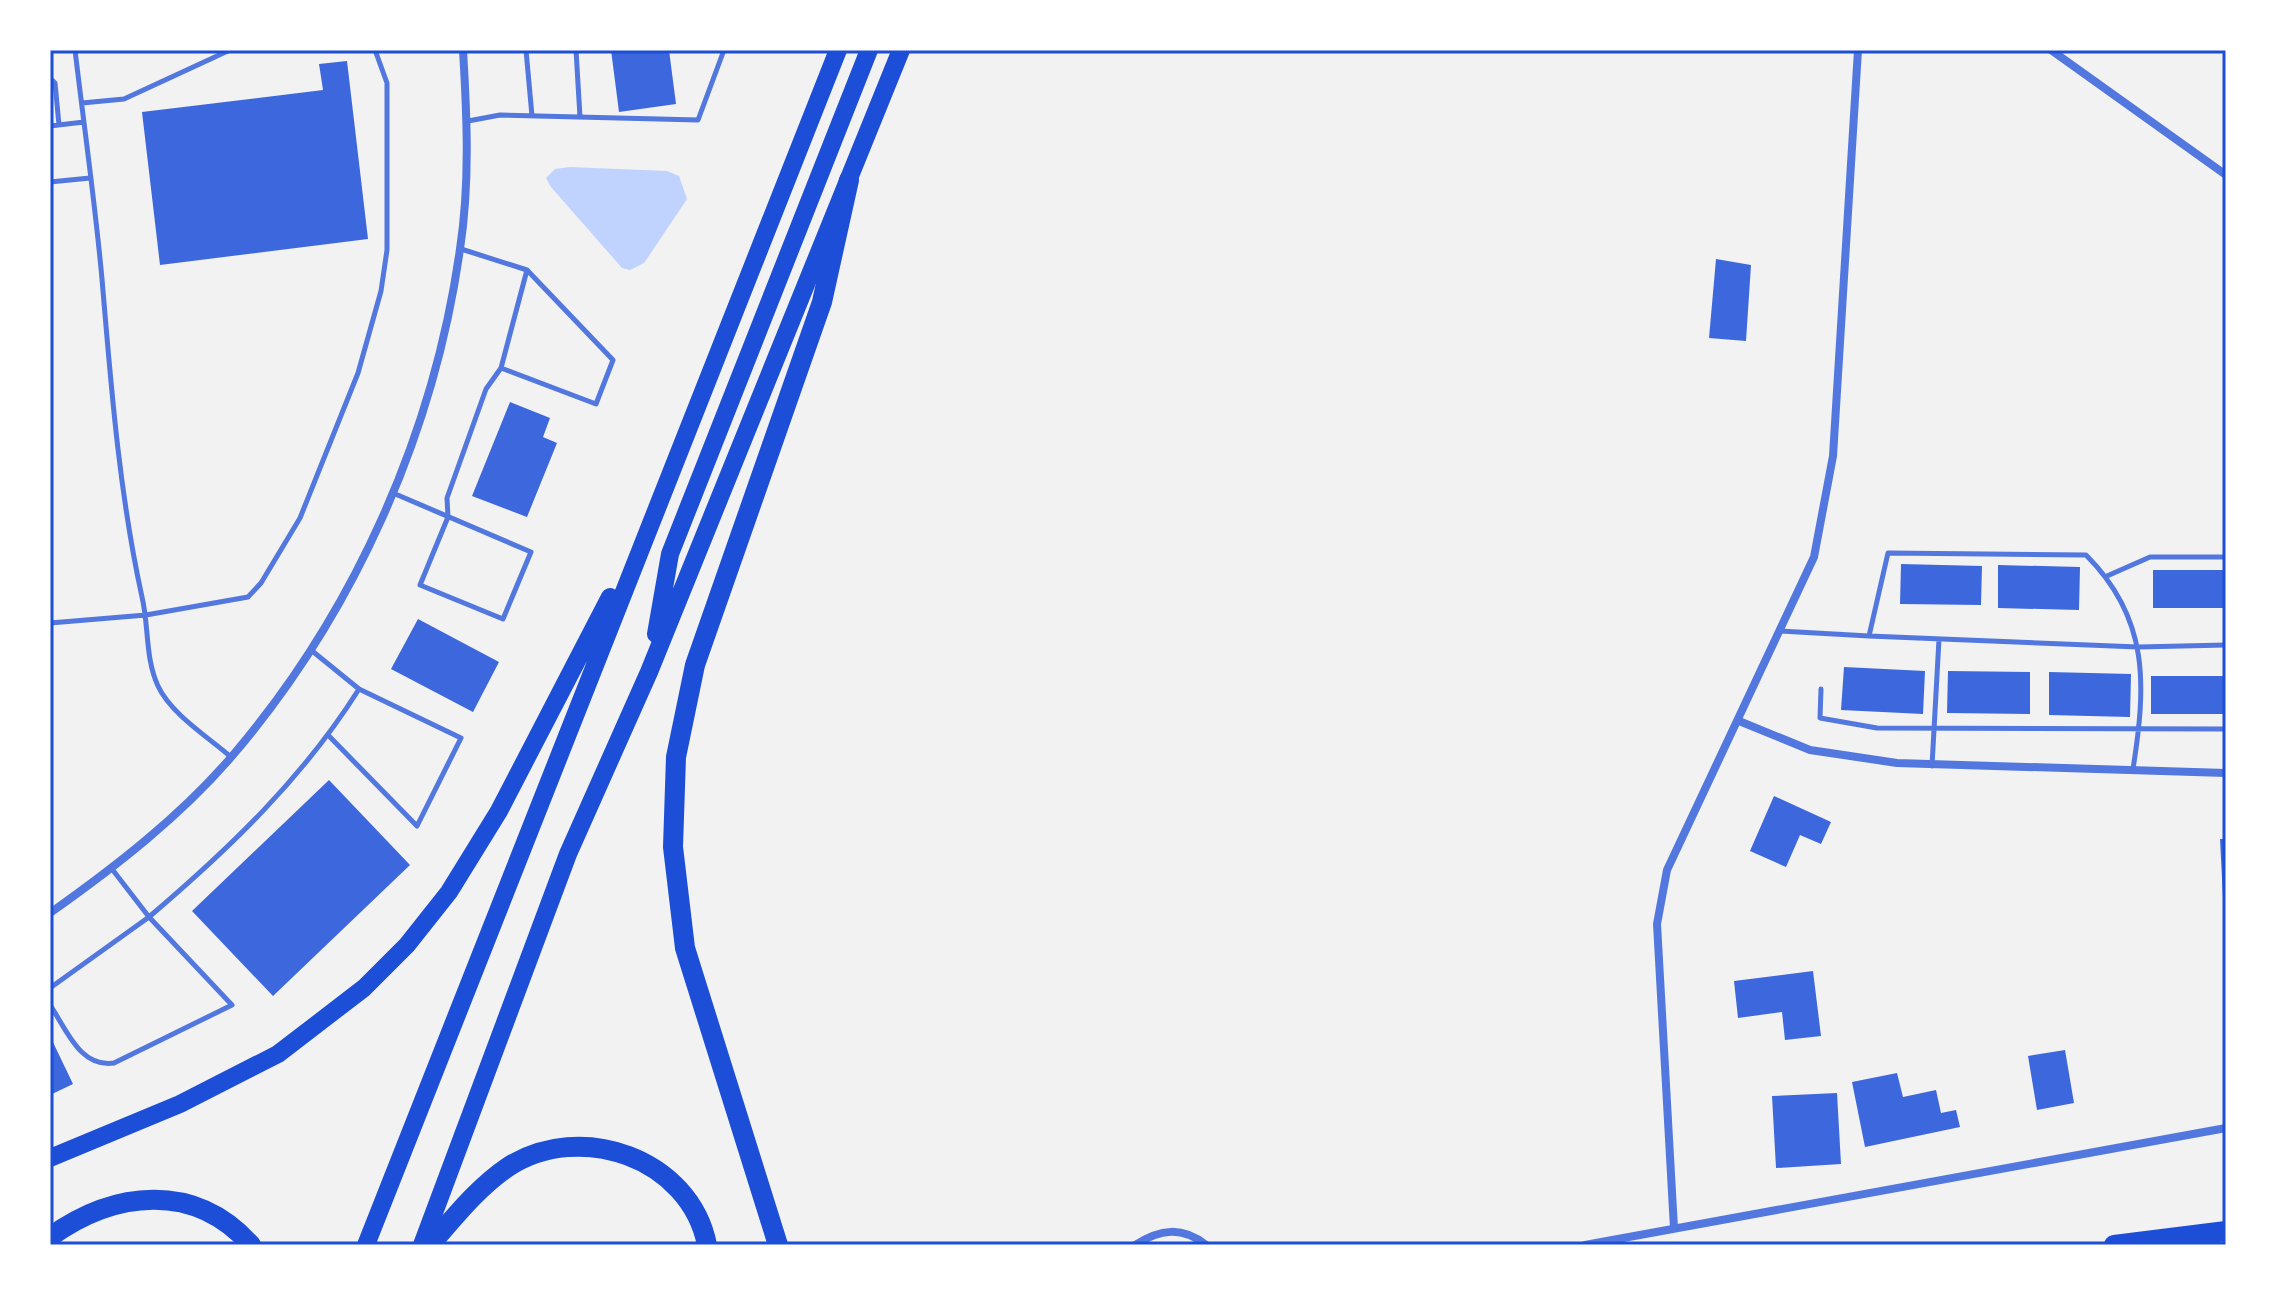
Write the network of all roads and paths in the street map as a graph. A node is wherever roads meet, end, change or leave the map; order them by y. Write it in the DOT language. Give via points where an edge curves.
graph roads {
  1 [pos="75,50"];
  2 [pos="230,50"];
  3 [pos="375,50"];
  4 [pos="463,50"];
  5 [pos="526,50"];
  6 [pos="576,50"];
  7 [pos="724,50"];
  8 [pos="838,50"];
  9 [pos="869,50"];
  10 [pos="901,50"];
  11 [pos="1858,50"];
  12 [pos="2051,50"];
  13 [pos="50,78"];
  14 [pos="82,103"];
  15 [pos="532,116"];
  16 [pos="580,117"];
  17 [pos="468,121"];
  18 [pos="84,122"];
  19 [pos="59,125"];
  20 [pos="50,126"];
  21 [pos="2226,175"];
  22 [pos="90,178"];
  23 [pos="849,180"];
  24 [pos="50,182"];
  25 [pos="460,249"];
  26 [pos="527,270"];
  27 [pos="501,368"];
  28 [pos="393,493"];
  29 [pos="654,513"];
  30 [pos="448,517"];
  31 [pos="2226,557"];
  32 [pos="2107,576"];
  33 [pos="146,615"];
  34 [pos="50,623"];
  35 [pos="1780,631"];
  36 [pos="1869,636"];
  37 [pos="1939,639"];
  38 [pos="2226,645"];
  39 [pos="2138,647"];
  40 [pos="311,650"];
  41 [pos="649,672"];
  42 [pos="359,689"];
  43 [pos="1821,689"];
  44 [pos="1739,721"];
  45 [pos="1936,727"];
  46 [pos="2139,728"];
  47 [pos="2226,729"];
  48 [pos="328,735"];
  49 [pos="231,757"];
  50 [pos="1932,766"];
  51 [pos="2133,769"];
  52 [pos="2226,773"];
  53 [pos="112,869"];
  54 [pos="50,913"];
  55 [pos="149,917"];
  56 [pos="50,988"];
  57 [pos="50,1005"];
  58 [pos="2226,1128"];
  59 [pos="50,1158"];
  60 [pos="1674,1228"];
  61 [pos="2226,1231"];
  62 [pos="50,1237"];
  63 [pos="251,1245"];
  64 [pos="366,1245"];
  65 [pos="422,1245"];
  66 [pos="430,1245"];
  67 [pos="707,1245"];
  68 [pos="778,1245"];
  69 [pos="1135,1245"];
  70 [pos="1206,1245"];
  71 [pos="1585,1245"];
  72 [pos="2114,1245"];
  1 -- 14 [label="lane"];
  2 -- 14 [label="lane" via="124,99"];
  3 -- 33 [label="lane" via="387,83 387,250 358,373 335,434 300,518 248,597"];
  4 -- 17 [label="street"];
  5 -- 15 [label="lane"];
  6 -- 16 [label="lane"];
  7 -- 16 [label="lane" via="698,120"];
  8 -- 29 [label="highway"];
  9 -- 41 [label="highway" via="670,554"];
  10 -- 23 [label="highway"];
  11 -- 35 [label="street" via="1833,456 1814,557"];
  12 -- 21 [label="street"];
  13 -- 19 [label="lane"];
  14 -- 18 [label="lane"];
  15 -- 16 [label="lane"];
  15 -- 17 [label="lane"];
  17 -- 25 [label="street"];
  18 -- 19 [label="lane"];
  18 -- 22 [label="lane"];
  19 -- 20 [label="lane"];
  22 -- 24 [label="lane"];
  22 -- 33 [label="lane" via="124,494"];
  23 -- 41 [label="highway"];
  23 -- 68 [label="highway" via="822,302 695,665 676,757 673,847 685,948"];
  25 -- 26 [label="lane"];
  25 -- 28 [label="street" via="423,414"];
  26 -- 27 [label="lane"];
  26 -- 27 [label="lane" via="613,360 596,404"];
  27 -- 30 [label="lane" via="486,389 447,498"];
  28 -- 30 [label="lane"];
  28 -- 40 [label="street" via="358,572"];
  29 -- 59 [label="highway" via="499,811 449,892 407,945 364,988 278,1054 180,1104"];
  29 -- 64 [label="highway"];
  30 -- 30 [label="lane" via="420,585 503,619 531,552"];
  31 -- 32 [label="lane" via="2150,557"];
  32 -- 36 [label="lane" via="2086,555 1888,553"];
  32 -- 39 [label="lane" via="2125,606"];
  33 -- 34 [label="lane"];
  33 -- 49 [label="lane" via="150,666 159,689"];
  35 -- 36 [label="lane"];
  35 -- 44 [label="street"];
  36 -- 37 [label="lane"];
  37 -- 39 [label="lane"];
  37 -- 45 [label="lane"];
  38 -- 39 [label="lane"];
  39 -- 46 [label="lane" via="2144,686"];
  40 -- 42 [label="lane"];
  40 -- 49 [label="street"];
  41 -- 65 [label="highway" via="568,854"];
  42 -- 48 [label="lane"];
  42 -- 48 [label="lane" via="461,738 417,826"];
  43 -- 45 [label="lane" via="1820,718 1877,728"];
  44 -- 50 [label="street" via="1810,750"];
  44 -- 60 [label="street" via="1667,870 1657,924"];
  45 -- 46 [label="lane"];
  45 -- 50 [label="lane"];
  46 -- 47 [label="lane"];
  46 -- 51 [label="lane"];
  48 -- 55 [label="lane" via="278,797 214,862"];
  49 -- 53 [label="street"];
  50 -- 51 [label="street"];
  51 -- 52 [label="street"];
  53 -- 54 [label="street"];
  53 -- 55 [label="lane"];
  55 -- 56 [label="lane"];
  55 -- 57 [label="lane" via="232,1005 98,1066 87,1060"];
  58 -- 60 [label="street"];
  60 -- 71 [label="street"];
  61 -- 72 [label="highway"];
  62 -- 63 [label="highway" via="105,1205 151,1199 218,1217"];
  66 -- 67 [label="highway" via="482,1187 510,1166 576,1144 656,1168 686,1195"];
  69 -- 70 [label="street" via="1173,1230"];
}
